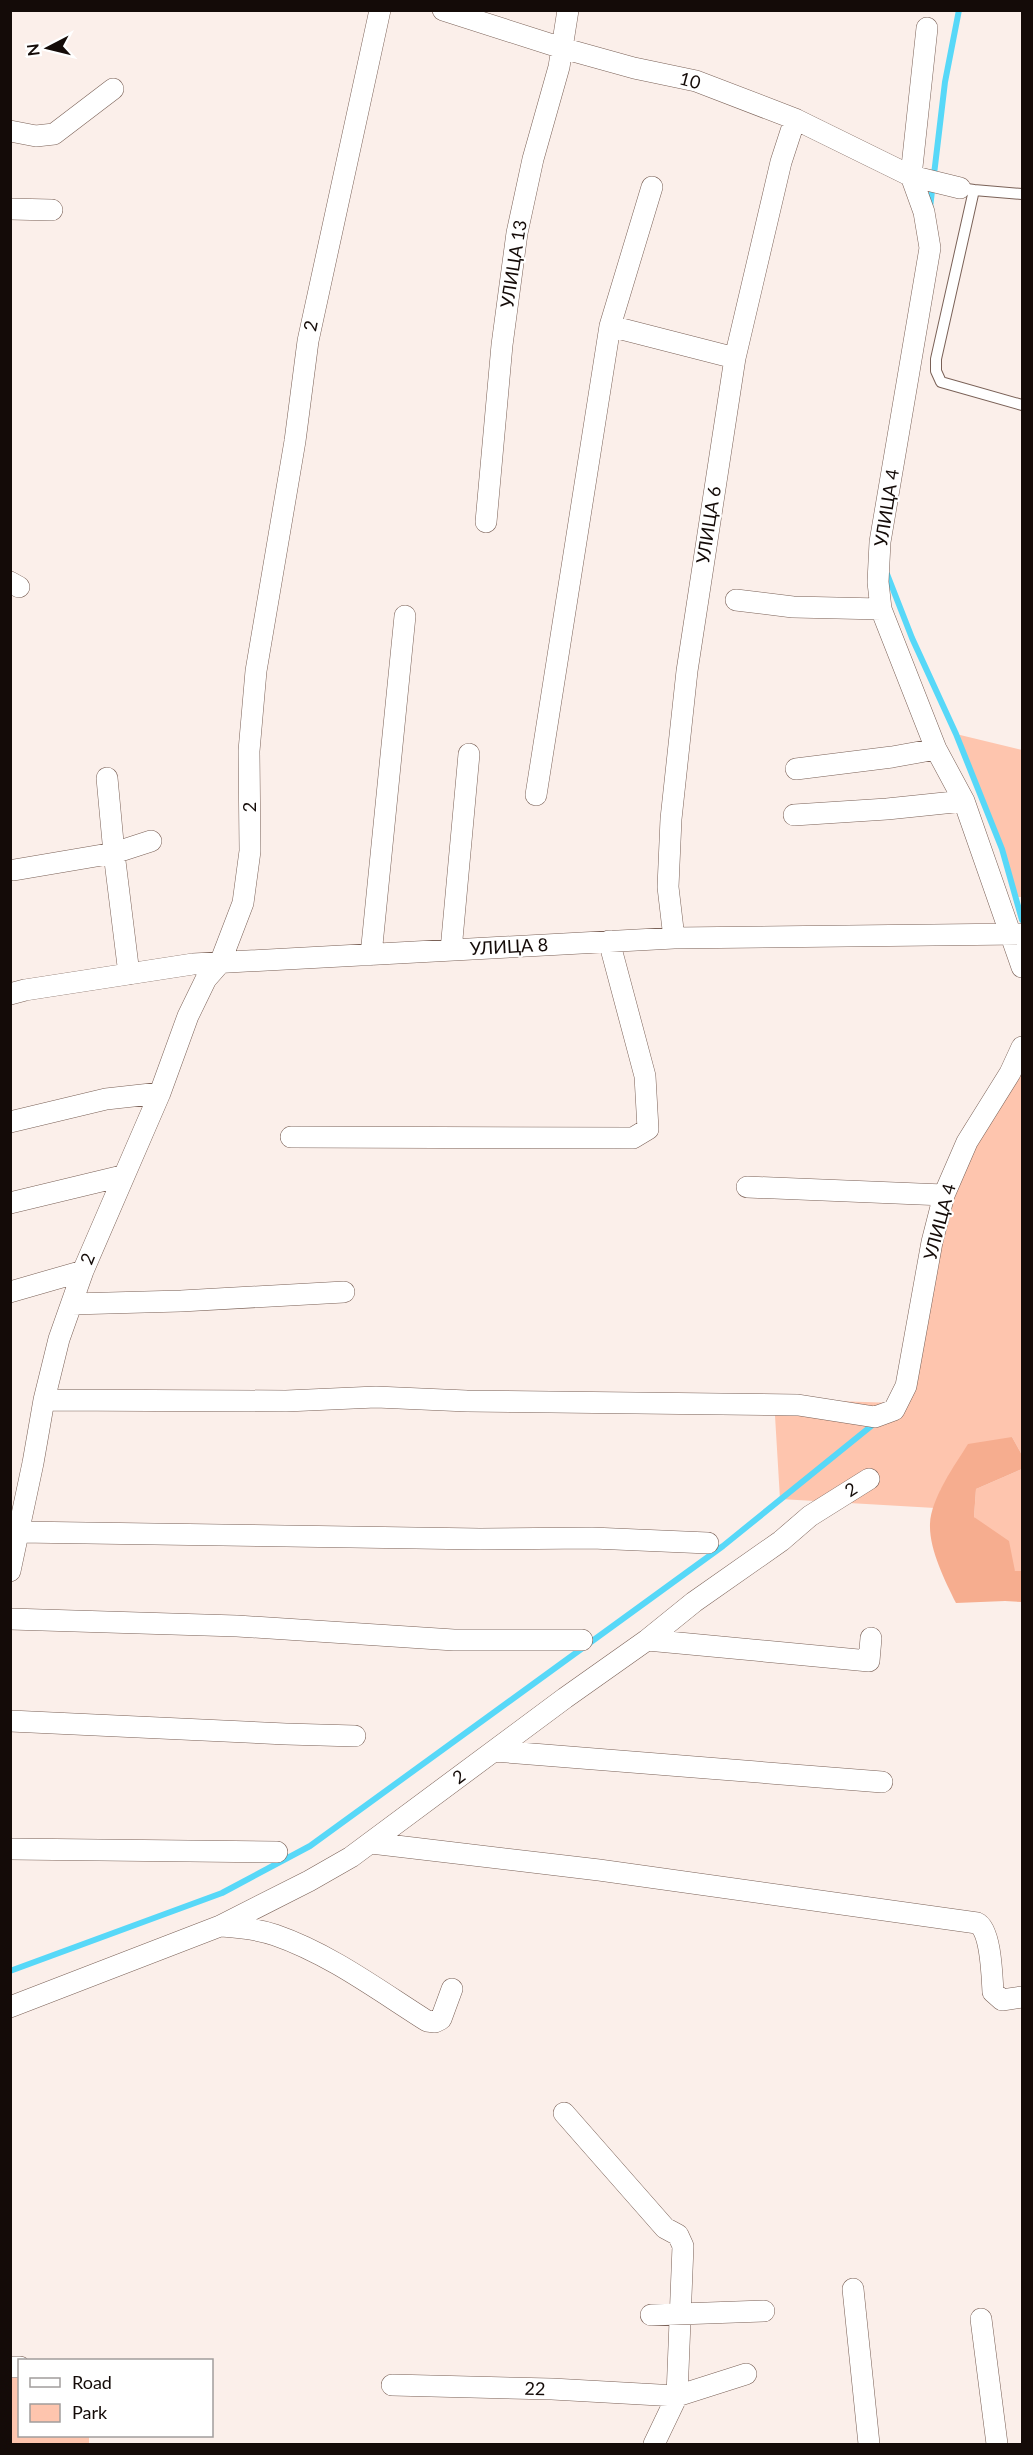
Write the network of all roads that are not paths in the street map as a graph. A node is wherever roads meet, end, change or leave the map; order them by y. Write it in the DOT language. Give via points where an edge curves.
graph roads {
  1 [pos="380,10"];
  2 [pos="443,10"];
  3 [pos="568,10"];
  4 [pos="927,28"];
  5 [pos="562,48"];
  6 [pos="113,88"];
  7 [pos="795,119"];
  8 [pos="10,131"];
  9 [pos="919,178"];
  10 [pos="652,187"];
  11 [pos="967,189"];
  12 [pos="1023,194"];
  13 [pos="10,209"];
  14 [pos="52,210"];
  15 [pos="610,326"];
  16 [pos="735,358"];
  17 [pos="1023,405"];
  18 [pos="486,522"];
  19 [pos="736,600"];
  20 [pos="881,609"];
  21 [pos="405,616"];
  22 [pos="936,749"];
  23 [pos="469,754"];
  24 [pos="796,769"];
  25 [pos="107,778"];
  26 [pos="536,795"];
  27 [pos="964,801"];
  28 [pos="794,814"];
  29 [pos="151,841"];
  30 [pos="114,853"];
  31 [pos="14,870"];
  32 [pos="1017,934"];
  33 [pos="674,938"];
  34 [pos="609,941"];
  35 [pos="451,950"];
  36 [pos="371,955"];
  37 [pos="220,963"];
  38 [pos="1023,967"];
  39 [pos="129,974"];
  40 [pos="10,994"];
  41 [pos="1023,1047"];
  42 [pos="159,1093"];
  43 [pos="10,1122"];
  44 [pos="291,1137"];
  45 [pos="122,1176"];
  46 [pos="747,1187"];
  47 [pos="944,1195"];
  48 [pos="10,1203"];
  49 [pos="83,1271"];
  50 [pos="10,1292"];
  51 [pos="344,1292"];
  52 [pos="72,1305"];
  53 [pos="44,1400"];
  54 [pos="869,1479"];
  55 [pos="20,1532"];
  56 [pos="708,1544"];
  57 [pos="10,1571"];
  58 [pos="10,1619"];
  59 [pos="871,1638"];
  60 [pos="582,1640"];
  61 [pos="647,1640"];
  62 [pos="10,1721"];
  63 [pos="355,1736"];
  64 [pos="494,1751"];
  65 [pos="882,1782"];
  66 [pos="371,1843"];
  67 [pos="10,1849"];
  68 [pos="277,1852"];
  69 [pos="220,1926"];
  70 [pos="452,1989"];
  71 [pos="1023,1997"];
  72 [pos="10,2007"];
  73 [pos="564,2113"];
  74 [pos="853,2289"];
  75 [pos="764,2311"];
  76 [pos="651,2315"];
  77 [pos="682,2315"];
  78 [pos="981,2319"];
  79 [pos="746,2374"];
  80 [pos="392,2385"];
  81 [pos="677,2396"];
  82 [pos="654,2445"];
  83 [pos="869,2445"];
  84 [pos="997,2445"];
  1 -- 37 [label="street, 2" via="308,341 256,671 249,751 250,851 243,903"];
  2 -- 5 [label="street, 10"];
  3 -- 5 [label="street, УЛИЦА 13"];
  4 -- 9 [label="street, УЛИЦА 4"];
  5 -- 7 [label="street, 10" via="696,81"];
  5 -- 18 [label="street, УЛИЦА 13" via="517,233"];
  6 -- 8 [label="street" via="54,134 36,136"];
  7 -- 9 [label="street, 10"];
  7 -- 16 [label="street, УЛИЦА 6" via="780,162"];
  9 -- 11 [label="street, 10"];
  9 -- 20 [label="street, УЛИЦА 4" via="930,248 880,542"];
  10 -- 15 [label="street"];
  11 -- 12 [label="lane"];
  11 -- 17 [label="lane" via="936,371 941,382"];
  13 -- 14 [label="street"];
  15 -- 16 [label="street"];
  15 -- 26 [label="street"];
  16 -- 33 [label="street, УЛИЦА 6" via="687,671 671,819 668,887"];
  19 -- 20 [label="street" via="793,607"];
  20 -- 22 [label="street, УЛИЦА 4"];
  21 -- 36 [label="street"];
  22 -- 24 [label="street"];
  22 -- 27 [label="street, УЛИЦА 4"];
  23 -- 35 [label="street"];
  25 -- 30 [label="street"];
  27 -- 28 [label="street"];
  27 -- 32 [label="street, УЛИЦА 4"];
  29 -- 30 [label="street"];
  30 -- 31 [label="street"];
  30 -- 39 [label="street"];
  32 -- 33 [label="street, УЛИЦА 8"];
  32 -- 38 [label="street, УЛИЦА 4"];
  33 -- 34 [label="street, УЛИЦА 8"];
  34 -- 35 [label="street, УЛИЦА 8"];
  34 -- 44 [label="street" via="645,1076 648,1129 633,1138"];
  35 -- 36 [label="street, УЛИЦА 8"];
  36 -- 37 [label="street, УЛИЦА 8"];
  37 -- 39 [label="street, УЛИЦА 8"];
  37 -- 42 [label="street, 2" via="206,979 188,1016"];
  39 -- 40 [label="street, УЛИЦА 8"];
  41 -- 47 [label="street, УЛИЦА 4" via="967,1143"];
  42 -- 43 [label="street" via="106,1099"];
  42 -- 45 [label="street, 2"];
  45 -- 48 [label="street"];
  45 -- 49 [label="street, 2"];
  46 -- 47 [label="street"];
  47 -- 53 [label="street, УЛИЦА 4" via="906,1386 894,1410 875,1417 798,1405 376,1398"];
  49 -- 50 [label="street"];
  49 -- 52 [label="street, 2"];
  51 -- 52 [label="street"];
  52 -- 53 [label="street, 2"];
  53 -- 55 [label="street, 2"];
  54 -- 61 [label="street, 2" via="810,1516"];
  55 -- 56 [label="street" via="592,1538"];
  55 -- 57 [label="street, 2"];
  58 -- 60 [label="street" via="237,1626 454,1640"];
  59 -- 61 [label="street" via="869,1661"];
  61 -- 64 [label="street, 2"];
  62 -- 63 [label="street"];
  64 -- 65 [label="street"];
  64 -- 66 [label="street, 2"];
  66 -- 69 [label="street, 2" via="309,1881"];
  66 -- 71 [label="street" via="599,1870 977,1923 984,1928 993,1992 1002,2000"];
  67 -- 68 [label="street"];
  69 -- 70 [label="street" via="275,1935 330,1960 427,2021 441,2019"];
  69 -- 72 [label="street, 2"];
  73 -- 77 [label="street" via="665,2228 681,2240"];
  74 -- 83 [label="street"];
  75 -- 77 [label="street"];
  76 -- 77 [label="street"];
  77 -- 81 [label="street"];
  78 -- 84 [label="street"];
  79 -- 81 [label="street, 22"];
  80 -- 81 [label="street, 22"];
  81 -- 82 [label="street"];
}
